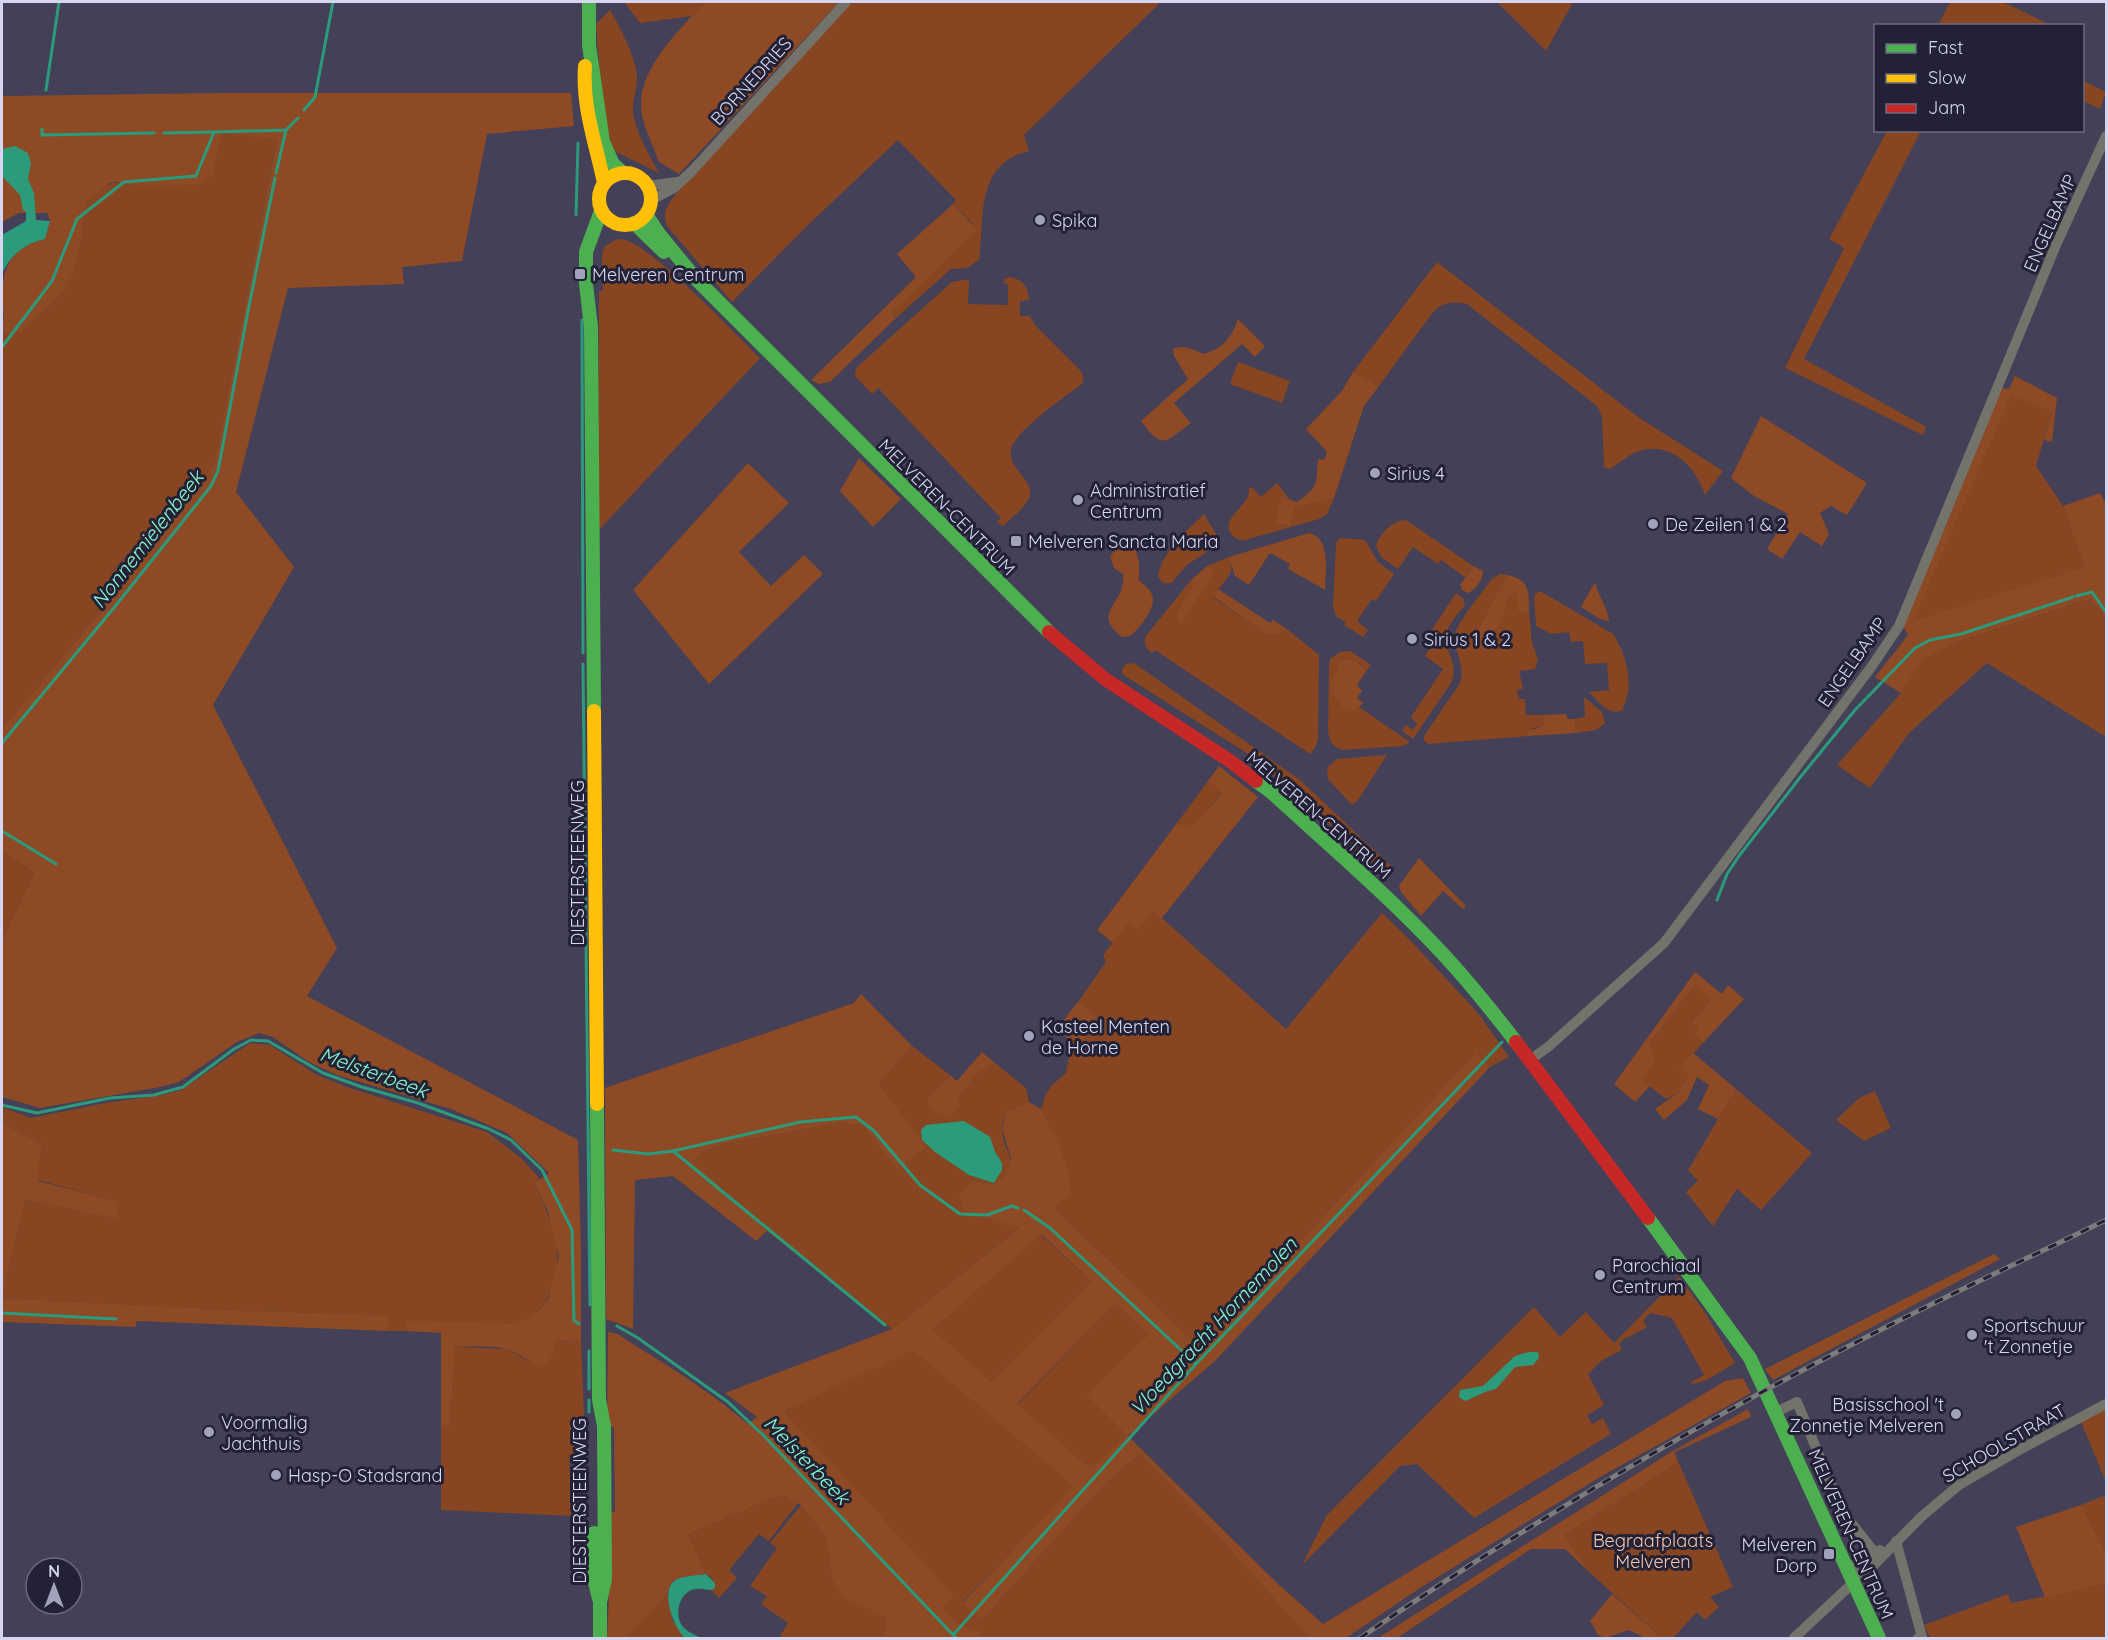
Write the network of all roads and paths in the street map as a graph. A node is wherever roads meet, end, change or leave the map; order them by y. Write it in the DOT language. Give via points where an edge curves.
graph roads {
  1 [pos="589,2"];
  2 [pos="846,2"];
  3 [pos="589,45"];
  4 [pos="2106,136"];
  5 [pos="623,173"];
  6 [pos="604,183"];
  7 [pos="649,193"];
  8 [pos="602,211"];
  9 [pos="646,214"];
  10 [pos="615,223"];
  11 [pos="634,223"];
  12 [pos="696,279"];
  13 [pos="591,327"];
  14 [pos="1530,1060"];
  15 [pos="2106,1404"];
  16 [pos="1776,1412"];
  17 [pos="1896,1541"];
  18 [pos="1875,1553"];
  19 [pos="1851,1576"];
  20 [pos="600,1638"];
  21 [pos="1794,1638"];
  22 [pos="1879,1638"];
  23 [pos="1918,1638"];
  1 -- 3 [label="main road"];
  2 -- 7 [label="street, BORNEDRIES" via="680,182"];
  3 -- 5 [label="main road" via="603,141"];
  3 -- 6 [label="main road" via="584,90"];
  4 -- 14 [label="street, ENGELBAMP" via="2056,245 1899,626 1664,943"];
  5 -- 6 [label="main road"];
  5 -- 7 [label="main road" via="634,175"];
  6 -- 8 [label="main road" via="599,194"];
  7 -- 9 [label="main road"];
  8 -- 10 [label="main road"];
  8 -- 13 [label="main road, DIESTERSTEENWEG" via="586,252"];
  9 -- 11 [label="main road"];
  9 -- 12 [label="main road, MELVEREN-CENTRUM"];
  10 -- 11 [label="main road"];
  10 -- 13 [label="main road, DIESTERSTEENWEG" via="599,241"];
  11 -- 12 [label="main road, MELVEREN-CENTRUM"];
  12 -- 14 [label="main road, MELVEREN-CENTRUM" via="1039,624 1105,679 1251,776 1383,895 1443,954"];
  13 -- 20 [label="main road, DIESTERSTEENWEG" via="599,1400 604,1426 605,1573"];
  14 -- 16 [label="main road, MELVEREN-CENTRUM" via="1750,1358"];
  15 -- 17 [label="street, SCHOOLSTRAAT" via="1959,1485"];
  16 -- 18 [label="street, MELVEREN-CENTRUM" via="1797,1402 1842,1511"];
  16 -- 19 [label="main road, MELVEREN-CENTRUM"];
  17 -- 18 [label="street, SCHOOLSTRAAT"];
  17 -- 19 [label="street, SCHOOLSTRAAT" via="1872,1567"];
  17 -- 23 [label="street, MELVEREN-CENTRUM" via="1922,1637"];
  18 -- 19 [label="street, SCHOOLSTRAAT"];
  19 -- 21 [label="street"];
  19 -- 22 [label="main road, MELVEREN-CENTRUM"];
}
